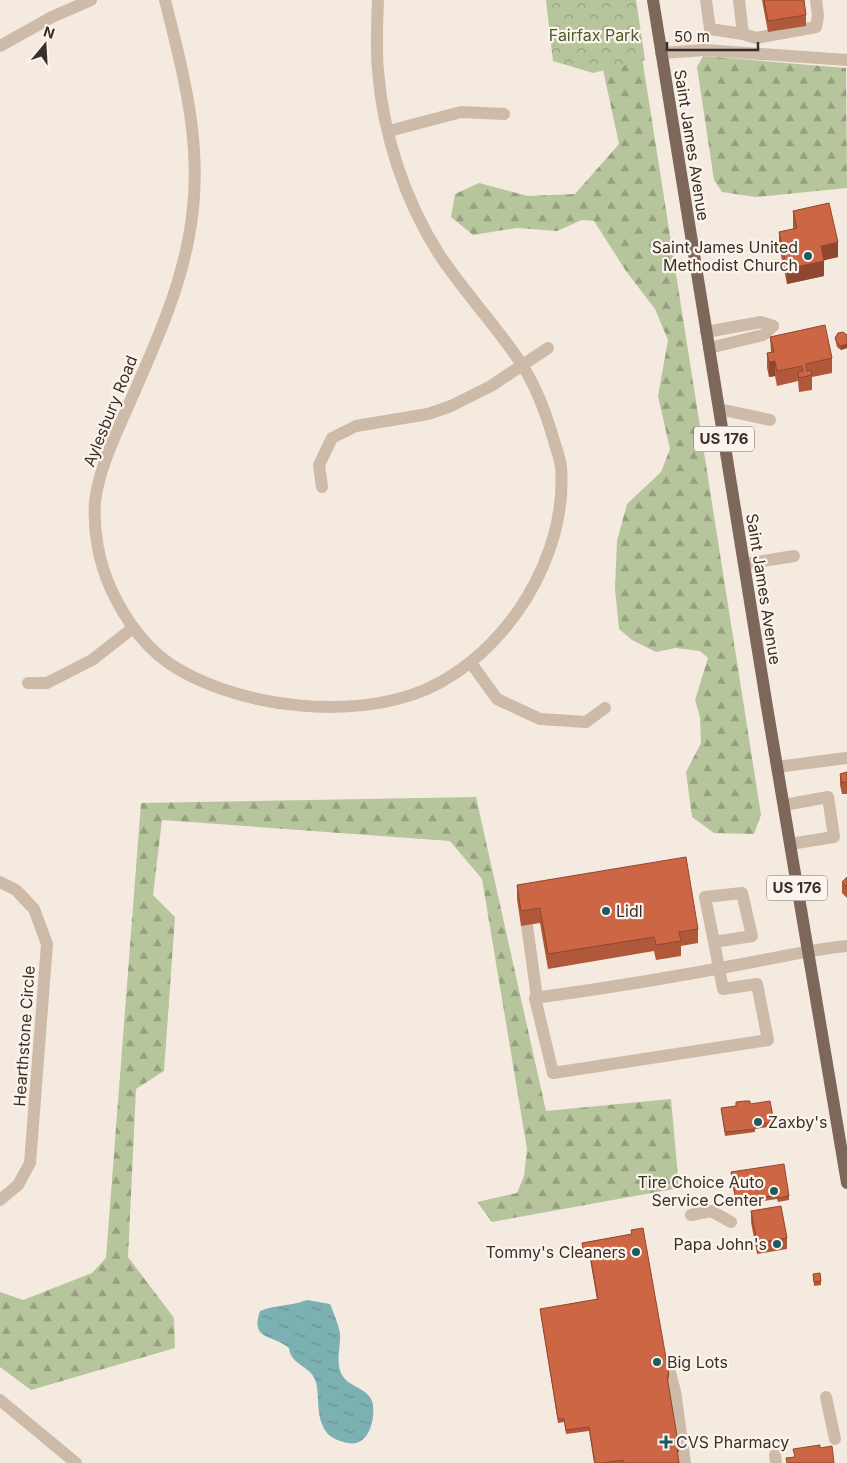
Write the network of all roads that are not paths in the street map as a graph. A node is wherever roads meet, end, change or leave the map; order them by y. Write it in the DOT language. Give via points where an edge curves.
graph roads {
  1 [pos="91,0"];
  2 [pos="165,0"];
  3 [pos="378,0"];
  4 [pos="653,0"];
  5 [pos="706,0"];
  6 [pos="739,0"];
  7 [pos="816,0"];
  8 [pos="743,34"];
  9 [pos="0,46"];
  10 [pos="661,53"];
  11 [pos="847,60"];
  12 [pos="504,114"];
  13 [pos="389,132"];
  14 [pos="706,332"];
  15 [pos="548,348"];
  16 [pos="709,348"];
  17 [pos="522,365"];
  18 [pos="719,409"];
  19 [pos="770,420"];
  20 [pos="322,487"];
  21 [pos="794,556"];
  22 [pos="744,564"];
  23 [pos="133,628"];
  24 [pos="470,663"];
  25 [pos="28,683"];
  26 [pos="605,708"];
  27 [pos="846,758"];
  28 [pos="777,768"];
  29 [pos="784,805"];
  30 [pos="790,844"];
  31 [pos="0,882"];
  32 [pos="527,925"];
  33 [pos="714,942"];
  34 [pos="847,946"];
  35 [pos="808,950"];
  36 [pos="719,968"];
  37 [pos="538,998"];
  38 [pos="847,1183"];
  39 [pos="0,1200"];
  40 [pos="691,1215"];
  41 [pos="731,1222"];
  42 [pos="668,1365"];
  43 [pos="826,1397"];
  44 [pos="0,1400"];
  45 [pos="835,1439"];
  46 [pos="76,1463"];
  47 [pos="685,1463"];
  1 -- 9 [label="street"];
  2 -- 23 [label="street, Aylesbury Road" via="188,94 196,188 189,238 176,289 111,445 95,503 99,558 111,589"];
  3 -- 13 [label="street, Aylesbury Road" via="378,71"];
  4 -- 10 [label="main road, Saint James Avenue / US 176"];
  5 -- 8 [label="street" via="710,29"];
  6 -- 8 [label="street"];
  7 -- 8 [label="street" via="816,27 756,38"];
  10 -- 11 [label="street" via="705,50"];
  10 -- 14 [label="main road, Saint James Avenue / US 176"];
  12 -- 13 [label="street" via="461,112"];
  13 -- 17 [label="street, Aylesbury Road" via="414,207 438,252"];
  14 -- 16 [label="main road, Saint James Avenue / US 176"];
  14 -- 16 [label="street" via="761,322 773,326 763,335"];
  15 -- 17 [label="street"];
  16 -- 18 [label="main road, Saint James Avenue / US 176"];
  17 -- 20 [label="street" via="491,386 451,406 428,414 356,426 332,438 319,465"];
  17 -- 24 [label="street, Aylesbury Road" via="538,393 561,465 559,508 546,562 517,615"];
  18 -- 19 [label="street"];
  18 -- 22 [label="main road, Saint James Avenue / US 176"];
  21 -- 22 [label="street"];
  22 -- 28 [label="main road, Saint James Avenue / US 176"];
  23 -- 24 [label="street, Aylesbury Road" via="156,653 177,669 212,685 248,696 325,708 379,704 427,689"];
  23 -- 25 [label="street" via="92,660 48,684"];
  24 -- 26 [label="street" via="497,699 540,719 586,722"];
  27 -- 28 [label="street"];
  28 -- 29 [label="main road, Saint James Avenue / US 176"];
  29 -- 30 [label="main road, Saint James Avenue / US 176"];
  29 -- 30 [label="street" via="828,797 832,821 834,837"];
  30 -- 35 [label="main road, Saint James Avenue / US 176"];
  31 -- 39 [label="street, Hearthstone Circle" via="16,890 34,910 47,944 30,1163 18,1185"];
  32 -- 37 [label="street"];
  33 -- 33 [label="street" via="752,936 742,893 706,897"];
  33 -- 36 [label="street"];
  34 -- 35 [label="street"];
  35 -- 36 [label="street"];
  35 -- 38 [label="main road, Saint James Avenue / US 176"];
  36 -- 37 [label="street"];
  36 -- 37 [label="street" via="723,990 757,984 768,1040 553,1073"];
  40 -- 41 [label="street" via="711,1210"];
  42 -- 47 [label="street"];
  43 -- 45 [label="street"];
  44 -- 46 [label="street"];
}
